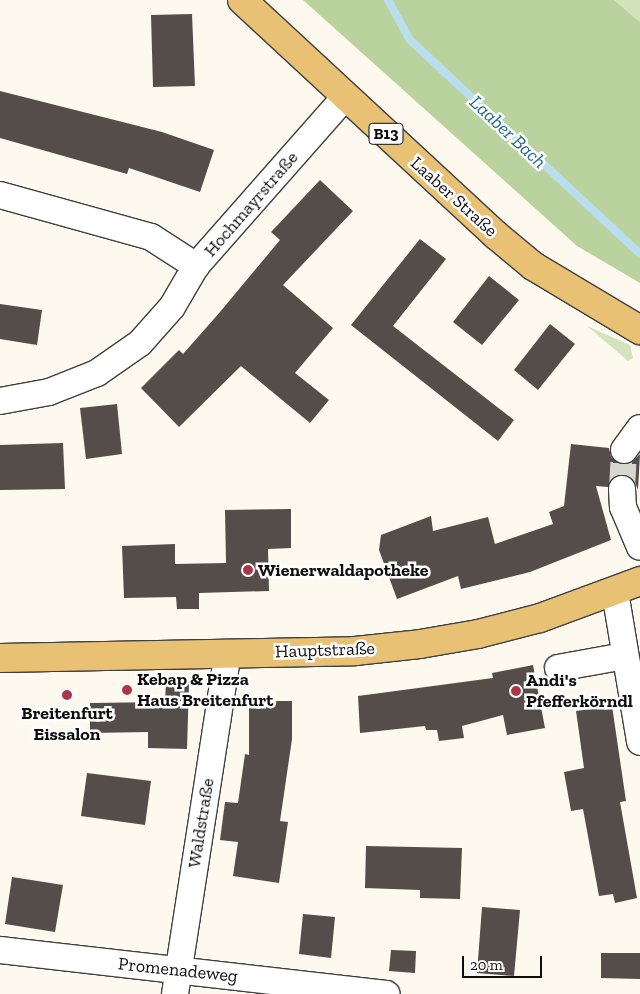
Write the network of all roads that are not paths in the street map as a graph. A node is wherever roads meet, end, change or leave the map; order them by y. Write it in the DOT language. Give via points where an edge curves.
graph roads {
  1 [pos="242,0"];
  2 [pos="345,97"];
  3 [pos="0,195"];
  4 [pos="196,266"];
  5 [pos="640,330"];
  6 [pos="0,401"];
  7 [pos="640,428"];
  8 [pos="624,450"];
  9 [pos="622,489"];
  10 [pos="640,547"];
  11 [pos="640,581"];
  12 [pos="615,592"];
  13 [pos="228,653"];
  14 [pos="626,656"];
  15 [pos="0,658"];
  16 [pos="558,668"];
  17 [pos="640,742"];
  18 [pos="0,950"];
  19 [pos="176,982"];
  20 [pos="386,994"];
  1 -- 2 [label="main road, Laaber Straße / B13"];
  2 -- 4 [label="street, Hochmayrstraße"];
  2 -- 5 [label="main road, Laaber Straße / B13" via="533,266"];
  3 -- 4 [label="street, Hochmayrstraße" via="151,237"];
  4 -- 6 [label="street" via="172,307 140,343 97,373 49,392"];
  7 -- 8 [label="street"];
  9 -- 10 [label="street" via="623,507"];
  11 -- 12 [label="main road, Hauptstraße"];
  12 -- 13 [label="main road, Hauptstraße" via="540,618 420,644 355,651"];
  12 -- 14 [label="street"];
  13 -- 15 [label="main road, Hauptstraße"];
  13 -- 19 [label="street, Waldstraße"];
  14 -- 16 [label="street"];
  14 -- 17 [label="street"];
  18 -- 19 [label="street, Promenadeweg"];
  19 -- 20 [label="street, Promenadeweg"];
}
